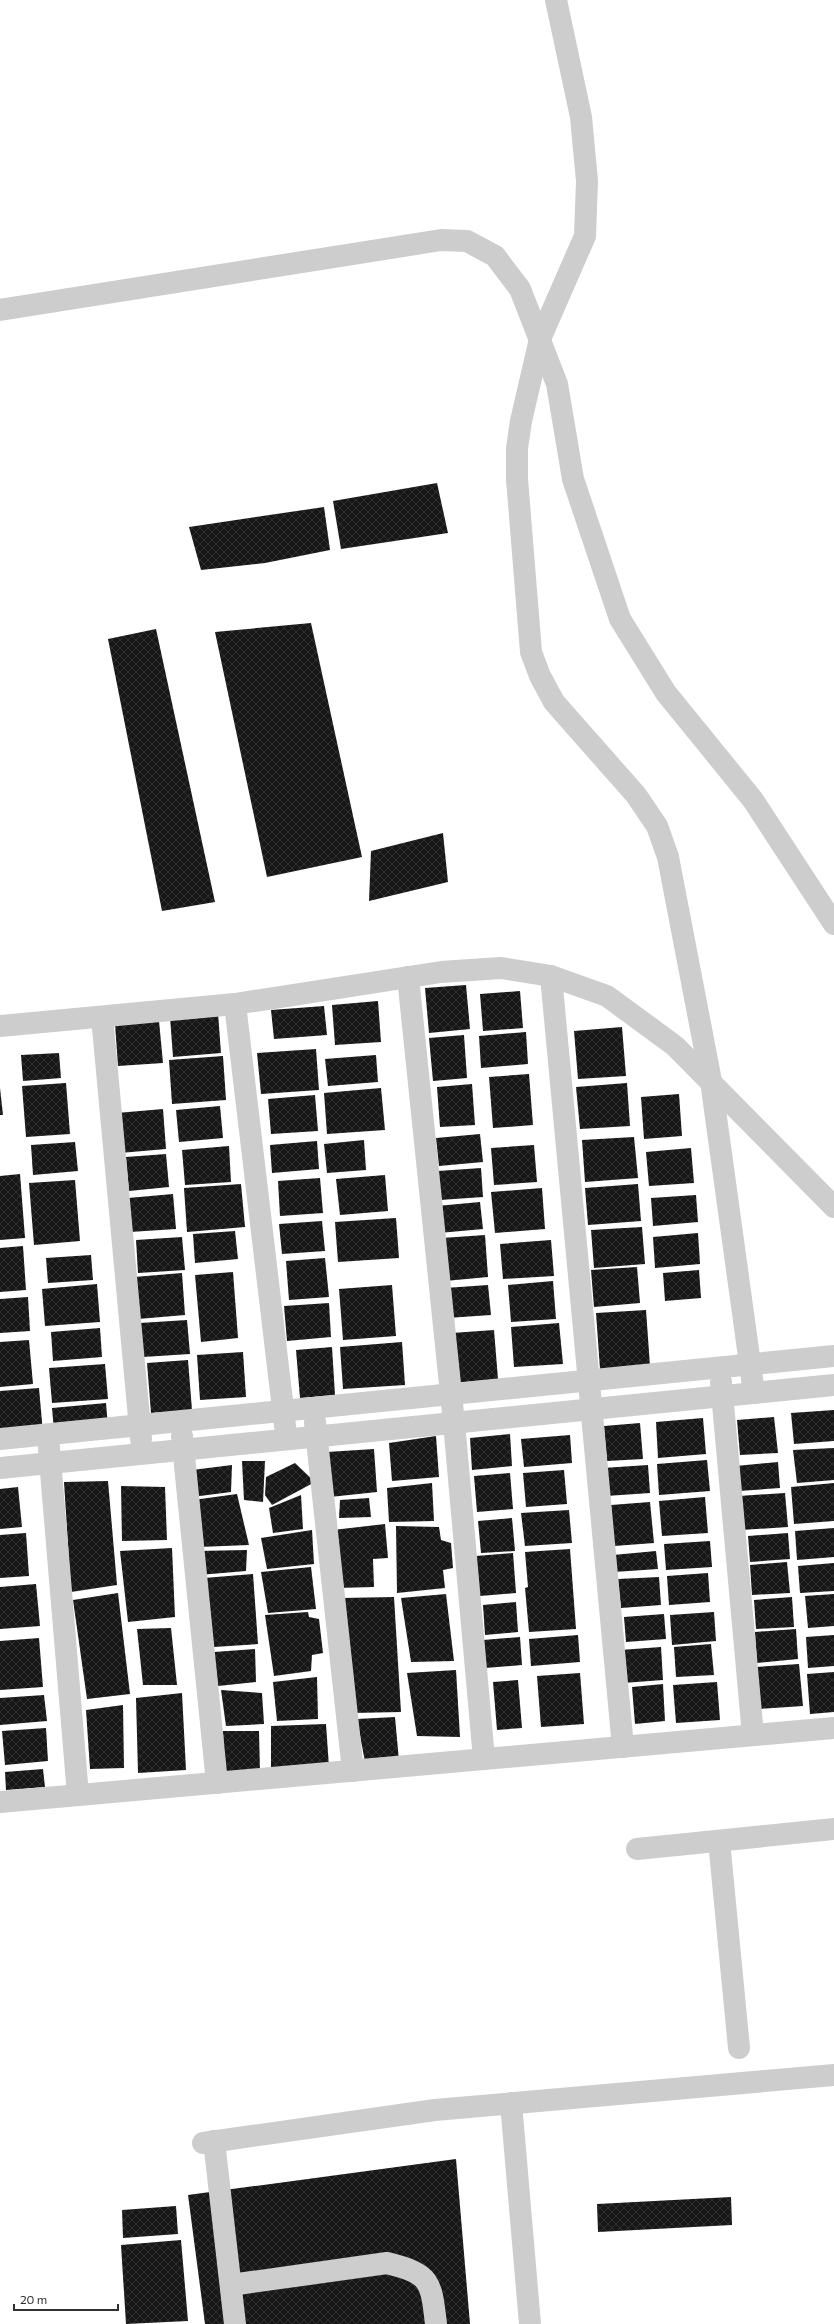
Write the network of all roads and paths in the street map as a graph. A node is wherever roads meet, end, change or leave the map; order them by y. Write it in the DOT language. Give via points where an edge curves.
graph roads {
  1 [pos="556,0"];
  2 [pos="0,310"];
  3 [pos="540,339"];
  4 [pos="834,924"];
  5 [pos="552,976"];
  6 [pos="408,977"];
  7 [pos="235,1004"];
  8 [pos="102,1017"];
  9 [pos="0,1026"];
  10 [pos="712,1081"];
  11 [pos="834,1208"];
  12 [pos="834,1356"];
  13 [pos="750,1364"];
  14 [pos="719,1367"];
  15 [pos="589,1380"];
  16 [pos="834,1385"];
  17 [pos="754,1393"];
  18 [pos="451,1394"];
  19 [pos="722,1396"];
  20 [pos="313,1408"];
  21 [pos="592,1409"];
  22 [pos="283,1411"];
  23 [pos="180,1421"];
  24 [pos="454,1423"];
  25 [pos="140,1425"];
  26 [pos="48,1434"];
  27 [pos="317,1436"];
  28 [pos="0,1439"];
  29 [pos="286,1439"];
  30 [pos="183,1450"];
  31 [pos="142,1454"];
  32 [pos="51,1463"];
  33 [pos="0,1468"];
  34 [pos="834,1728"];
  35 [pos="753,1735"];
  36 [pos="623,1747"];
  37 [pos="484,1759"];
  38 [pos="353,1771"];
  39 [pos="217,1783"];
  40 [pos="78,1796"];
  41 [pos="0,1802"];
  42 [pos="834,1829"];
  43 [pos="719,1841"];
  44 [pos="637,1849"];
  45 [pos="739,2048"];
  46 [pos="834,2075"];
  47 [pos="511,2103"];
  48 [pos="231,2285"];
  49 [pos="235,2324"];
  50 [pos="436,2324"];
  51 [pos="530,2324"];
  1 -- 3 [label="street" via="581,117 587,181 585,236"];
  2 -- 3 [label="street" via="441,240 468,241 495,256 520,289"];
  3 -- 4 [label="street" via="557,384 573,479 620,619 666,692 754,800"];
  3 -- 10 [label="street" via="521,421 516,479 531,652 554,702 636,795 657,826 668,857"];
  5 -- 6 [label="street" via="501,968"];
  5 -- 10 [label="street" via="607,996 675,1046"];
  5 -- 15 [label="street"];
  6 -- 7 [label="street"];
  6 -- 18 [label="street"];
  7 -- 8 [label="street"];
  7 -- 22 [label="street"];
  8 -- 9 [label="street"];
  8 -- 25 [label="street"];
  10 -- 11 [label="street"];
  10 -- 13 [label="street"];
  12 -- 13 [label="street"];
  13 -- 14 [label="street"];
  13 -- 17 [label="street"];
  14 -- 15 [label="street"];
  14 -- 19 [label="street"];
  15 -- 18 [label="street"];
  15 -- 21 [label="street"];
  16 -- 17 [label="street"];
  17 -- 19 [label="street"];
  18 -- 20 [label="street"];
  18 -- 24 [label="street"];
  19 -- 21 [label="street"];
  19 -- 35 [label="street"];
  20 -- 22 [label="street"];
  20 -- 27 [label="street"];
  21 -- 24 [label="street"];
  21 -- 36 [label="street"];
  22 -- 23 [label="street"];
  22 -- 29 [label="street"];
  23 -- 25 [label="street"];
  23 -- 30 [label="street"];
  24 -- 27 [label="street"];
  24 -- 37 [label="street"];
  25 -- 26 [label="street"];
  25 -- 31 [label="street"];
  26 -- 28 [label="street"];
  26 -- 32 [label="street"];
  27 -- 29 [label="street"];
  27 -- 38 [label="street"];
  29 -- 30 [label="street"];
  30 -- 31 [label="street"];
  30 -- 39 [label="street"];
  31 -- 32 [label="street"];
  32 -- 33 [label="street"];
  32 -- 40 [label="street"];
  34 -- 35 [label="street"];
  35 -- 36 [label="street"];
  36 -- 37 [label="street"];
  37 -- 38 [label="street"];
  38 -- 39 [label="street"];
  39 -- 40 [label="street"];
  40 -- 41 [label="street"];
  42 -- 43 [label="street"];
  43 -- 44 [label="street"];
  43 -- 45 [label="street"];
  46 -- 47 [label="street"];
  47 -- 48 [label="street" via="435,2110 208,2142"];
  47 -- 51 [label="street"];
  48 -- 49 [label="street"];
  48 -- 50 [label="street" via="387,2264 409,2269 423,2276 432,2290"];
}
